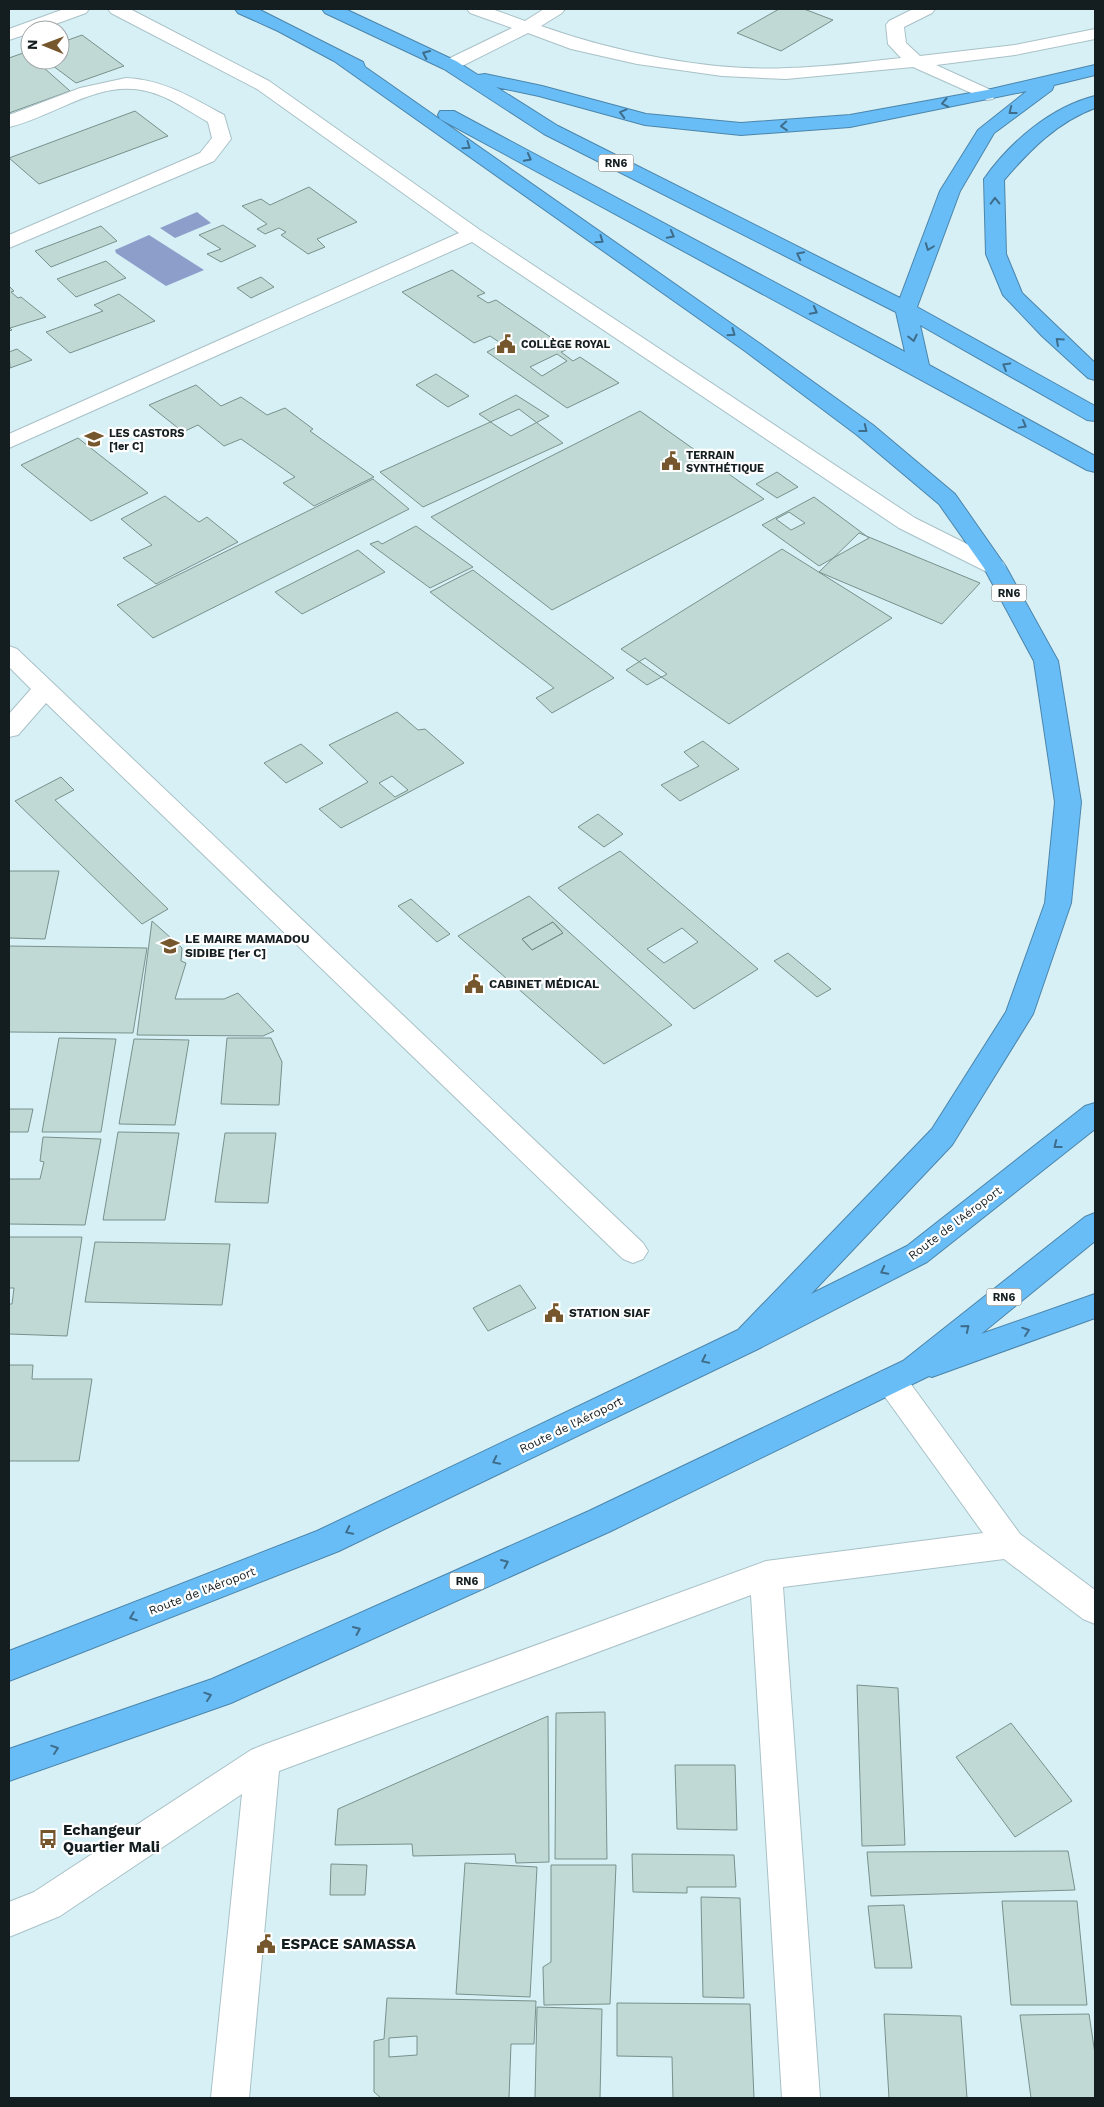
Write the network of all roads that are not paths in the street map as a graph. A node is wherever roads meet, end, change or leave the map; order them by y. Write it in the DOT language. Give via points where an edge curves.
graph roads {
  1 [pos="80,9"];
  2 [pos="117,9"];
  3 [pos="244,9"];
  4 [pos="331,9"];
  5 [pos="476,9"];
  6 [pos="556,9"];
  7 [pos="926,9"];
  8 [pos="527,27"];
  9 [pos="1095,34"];
  10 [pos="9,35"];
  11 [pos="341,58"];
  12 [pos="916,62"];
  13 [pos="450,65"];
  14 [pos="1095,70"];
  15 [pos="470,76"];
  16 [pos="1051,82"];
  17 [pos="987,95"];
  18 [pos="1095,102"];
  19 [pos="9,122"];
  20 [pos="473,234"];
  21 [pos="9,242"];
  22 [pos="906,309"];
  23 [pos="919,368"];
  24 [pos="1095,374"];
  25 [pos="1095,415"];
  26 [pos="9,442"];
  27 [pos="1095,465"];
  28 [pos="995,567"];
  29 [pos="9,654"];
  30 [pos="45,689"];
  31 [pos="9,729"];
  32 [pos="1095,1114"];
  33 [pos="1095,1225"];
  34 [pos="633,1251"];
  35 [pos="1095,1306"];
  36 [pos="749,1339"];
  37 [pos="903,1375"];
  38 [pos="1009,1544"];
  39 [pos="766,1576"];
  40 [pos="1095,1609"];
  41 [pos="9,1666"];
  42 [pos="263,1761"];
  43 [pos="9,1765"];
  44 [pos="9,1920"];
  45 [pos="230,2098"];
  46 [pos="801,2098"];
  1 -- 10 [label="street"];
  2 -- 20 [label="street" via="263,86"];
  3 -- 11 [label="highway"];
  13 -- 4 [label="highway, RN6, one-way"];
  5 -- 8 [label="street"];
  6 -- 8 [label="street"];
  7 -- 12 [label="street" via="895,25 897,44"];
  8 -- 12 [label="street" via="576,45 637,59 722,71 786,74"];
  8 -- 13 [label="street"];
  9 -- 12 [label="street" via="1016,50"];
  11 -- 23 [label="highway, one-way"];
  11 -- 28 [label="highway, RN6, one-way" via="865,430 947,499"];
  12 -- 17 [label="street"];
  13 -- 15 [label="highway, RN6"];
  14 -- 16 [label="highway"];
  17 -- 15 [label="highway, one-way" via="850,122 741,129 645,119 542,91"];
  22 -- 15 [label="highway, RN6, one-way" via="551,130"];
  16 -- 17 [label="highway"];
  16 -- 22 [label="highway, one-way" via="987,130 950,191"];
  24 -- 18 [label="highway, one-way" via="1013,295 996,254 994,179 1035,134 1080,106"];
  19 -- 21 [label="street" via="107,85 137,84 165,90 217,119 222,139 208,157"];
  20 -- 26 [label="street"];
  20 -- 28 [label="street" via="907,523"];
  22 -- 23 [label="highway, one-way"];
  25 -- 22 [label="highway, RN6, one-way"];
  23 -- 27 [label="highway, one-way"];
  28 -- 36 [label="highway, RN6" via="1046,661 1068,802 1058,903 1019,1014 942,1137"];
  29 -- 30 [label="street"];
  30 -- 31 [label="street"];
  30 -- 34 [label="street"];
  32 -- 36 [label="highway, Route de l'Aéroport, one-way" via="917,1254"];
  37 -- 33 [label="highway, RN6, one-way"];
  37 -- 35 [label="highway, one-way"];
  36 -- 41 [label="highway, Route de l'Aéroport / RN6, one-way" via="328,1541"];
  37 -- 38 [label="street"];
  43 -- 37 [label="highway, RN6, one-way" via="220,1692 600,1521"];
  38 -- 39 [label="street"];
  38 -- 40 [label="street"];
  39 -- 42 [label="street"];
  39 -- 46 [label="street"];
  42 -- 44 [label="street" via="47,1904"];
  42 -- 45 [label="street"];
}
